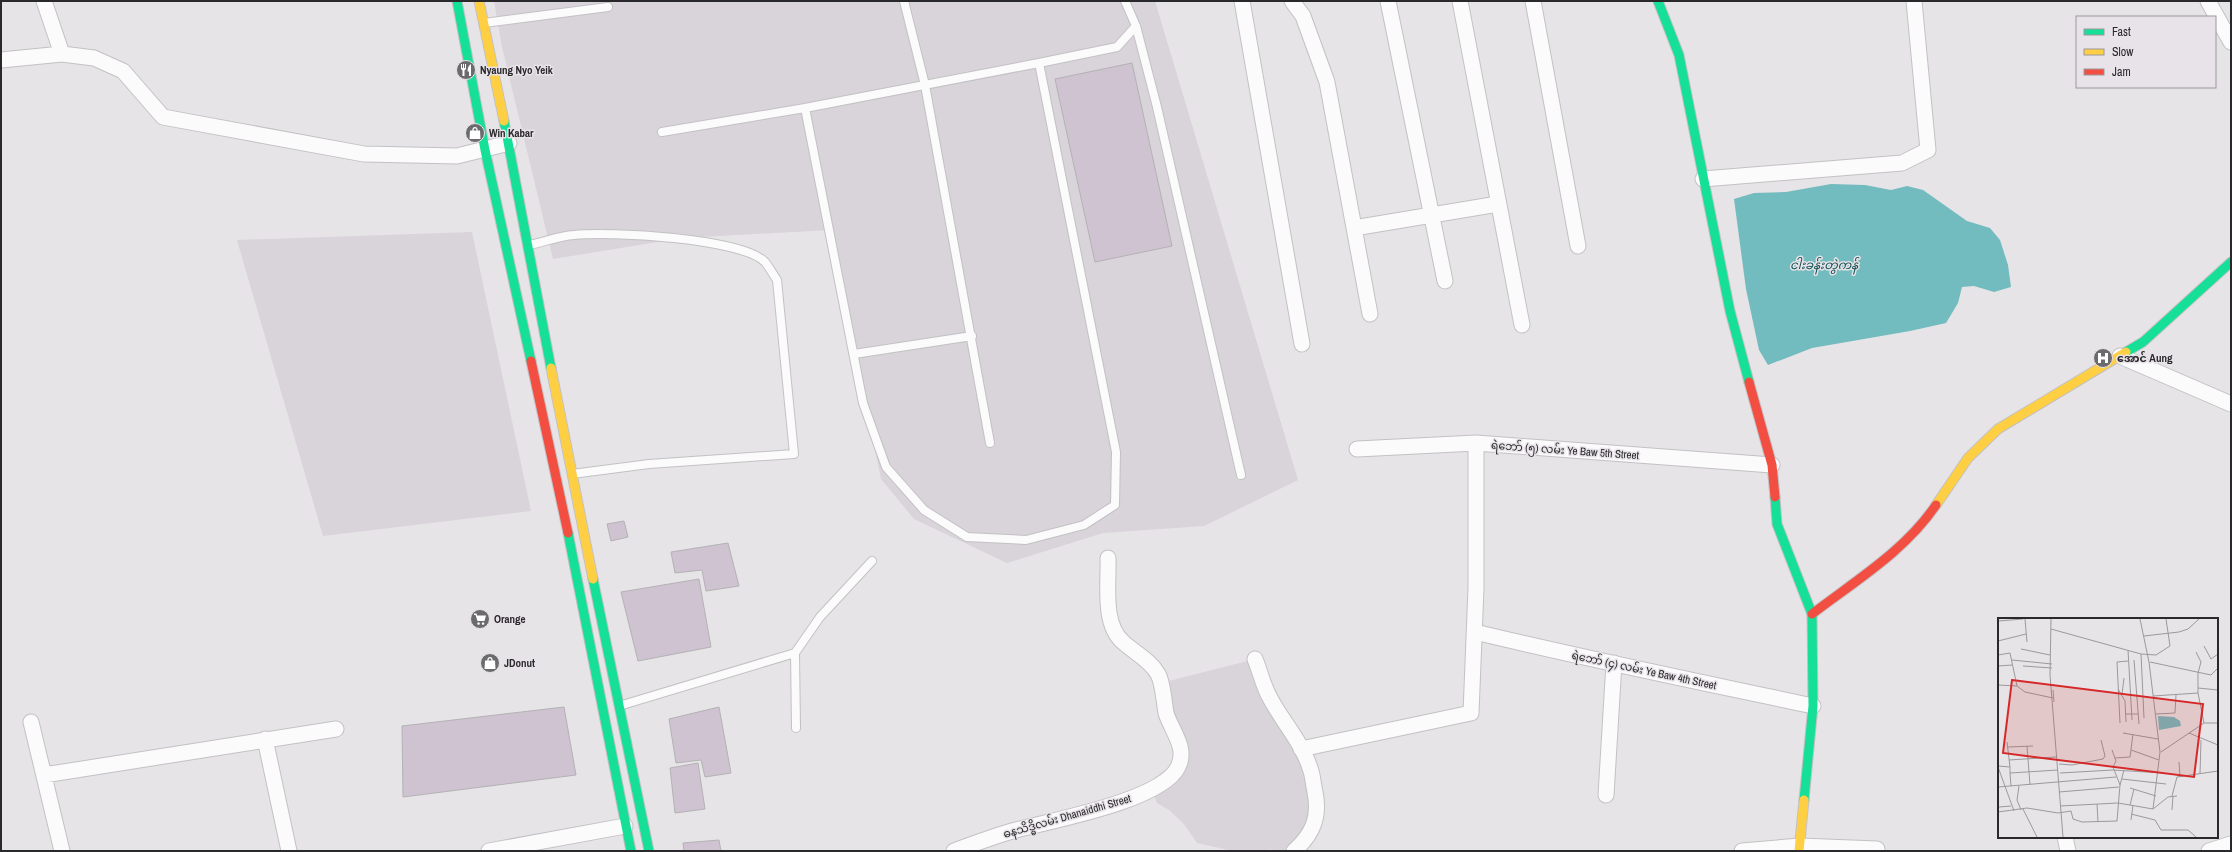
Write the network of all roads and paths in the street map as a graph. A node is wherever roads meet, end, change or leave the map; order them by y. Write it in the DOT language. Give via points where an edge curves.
graph roads {
  1 [pos="44,1"];
  2 [pos="457,1"];
  3 [pos="478,1"];
  4 [pos="904,1"];
  5 [pos="1125,1"];
  6 [pos="1242,1"];
  7 [pos="1293,1"];
  8 [pos="1388,1"];
  9 [pos="1460,1"];
  10 [pos="1532,1"];
  11 [pos="1658,1"];
  12 [pos="1914,1"];
  13 [pos="2208,1"];
  14 [pos="608,7"];
  15 [pos="472,25"];
  16 [pos="1136,26"];
  17 [pos="2231,42"];
  18 [pos="62,54"];
  19 [pos="1,60"];
  20 [pos="1040,64"];
  21 [pos="925,85"];
  22 [pos="805,108"];
  23 [pos="662,132"];
  24 [pos="509,143"];
  25 [pos="485,150"];
  26 [pos="1703,179"];
  27 [pos="1498,204"];
  28 [pos="1432,215"];
  29 [pos="1354,228"];
  30 [pos="1578,246"];
  31 [pos="518,247"];
  32 [pos="2231,262"];
  33 [pos="1445,281"];
  34 [pos="1370,314"];
  35 [pos="1522,325"];
  36 [pos="972,336"];
  37 [pos="1302,344"];
  38 [pos="854,354"];
  39 [pos="2120,356"];
  40 [pos="2231,404"];
  41 [pos="990,443"];
  42 [pos="1476,443"];
  43 [pos="1357,449"];
  44 [pos="1772,465"];
  45 [pos="571,474"];
  46 [pos="1240,475"];
  47 [pos="1108,558"];
  48 [pos="872,561"];
  49 [pos="1812,614"];
  50 [pos="1476,632"];
  51 [pos="794,653"];
  52 [pos="1255,659"];
  53 [pos="1614,663"];
  54 [pos="620,706"];
  55 [pos="1813,706"];
  56 [pos="601,708"];
  57 [pos="31,722"];
  58 [pos="796,728"];
  59 [pos="336,729"];
  60 [pos="265,739"];
  61 [pos="1301,749"];
  62 [pos="44,775"];
  63 [pos="1606,795"];
  64 [pos="625,826"];
  65 [pos="2065,838"];
  66 [pos="2231,844"];
  67 [pos="1800,848"];
  68 [pos="1877,849"];
  69 [pos="62,851"];
  70 [pos="289,851"];
  71 [pos="489,851"];
  72 [pos="631,851"];
  73 [pos="650,851"];
  74 [pos="954,851"];
  75 [pos="1294,851"];
  76 [pos="1742,851"];
  77 [pos="2068,851"];
  78 [pos="2209,851"];
  1 -- 18 [label="street"];
  2 -- 15 [label="main road"];
  3 -- 15 [label="main road"];
  4 -- 21 [label="lane"];
  5 -- 16 [label="lane"];
  6 -- 37 [label="street"];
  7 -- 29 [label="street" via="1303,16 1327,82"];
  8 -- 28 [label="street"];
  9 -- 27 [label="street"];
  10 -- 30 [label="street"];
  11 -- 26 [label="main road" via="1679,55"];
  12 -- 26 [label="street" via="1928,150 1902,163"];
  13 -- 17 [label="street"];
  14 -- 15 [label="lane"];
  15 -- 24 [label="main road"];
  15 -- 25 [label="main road"];
  16 -- 20 [label="lane" via="1117,47"];
  16 -- 46 [label="lane" via="1159,115"];
  18 -- 19 [label="street"];
  18 -- 25 [label="street" via="94,58 123,71 162,117 364,154 457,156"];
  20 -- 21 [label="lane"];
  20 -- 38 [label="lane" via="1116,452 1115,505 1084,525 1026,540 967,537 924,510 886,467 863,403"];
  21 -- 22 [label="lane"];
  21 -- 36 [label="lane"];
  22 -- 23 [label="lane"];
  22 -- 38 [label="lane"];
  24 -- 25 [label="street"];
  24 -- 31 [label="main road"];
  25 -- 31 [label="main road"];
  26 -- 44 [label="main road" via="1730,311"];
  27 -- 28 [label="street"];
  27 -- 35 [label="street"];
  28 -- 29 [label="street"];
  28 -- 33 [label="street"];
  29 -- 34 [label="street"];
  31 -- 45 [label="main road"];
  31 -- 45 [label="lane" via="573,235 636,235 700,241 742,251 764,261 776,280 794,454 649,464"];
  31 -- 56 [label="main road" via="557,477"];
  32 -- 39 [label="main road" via="2143,342"];
  36 -- 38 [label="lane"];
  36 -- 41 [label="lane"];
  39 -- 40 [label="street"];
  39 -- 49 [label="main road" via="1998,429 1968,458 1923,524 1890,555"];
  42 -- 43 [label="street, ရဲဘော် (၅) လမ်း Ye Baw 5th Street"];
  42 -- 44 [label="street, ရဲဘော် (၅) လမ်း Ye Baw 5th Street"];
  42 -- 50 [label="street"];
  44 -- 49 [label="main road" via="1777,524"];
  45 -- 54 [label="main road"];
  47 -- 74 [label="street, ဓနသိဒ္ဓိလမ်း Dhanaiddhi Street" via="1109,612 1113,629 1121,641 1154,666 1161,678 1167,716 1178,738 1181,756 1178,768 1163,782 1131,799 1010,832"];
  48 -- 51 [label="lane" via="820,617"];
  49 -- 55 [label="main road"];
  50 -- 53 [label="street, ရဲဘော် (၄) လမ်း Ye Baw 4th Street" via="1573,656"];
  50 -- 61 [label="street" via="1471,713"];
  51 -- 54 [label="lane"];
  51 -- 58 [label="lane"];
  52 -- 61 [label="street" via="1269,696"];
  53 -- 55 [label="street, ရဲဘော် (၄) လမ်း Ye Baw 4th Street"];
  53 -- 63 [label="street"];
  54 -- 56 [label="lane"];
  54 -- 73 [label="main road"];
  55 -- 67 [label="main road"];
  56 -- 64 [label="main road"];
  57 -- 62 [label="street"];
  59 -- 60 [label="street"];
  60 -- 62 [label="street"];
  60 -- 70 [label="street"];
  61 -- 75 [label="street" via="1310,766 1318,812 1302,844"];
  62 -- 69 [label="street"];
  64 -- 71 [label="street"];
  64 -- 72 [label="main road"];
  65 -- 77 [label="street"];
  66 -- 78 [label="street"];
  67 -- 68 [label="street"];
  67 -- 76 [label="street"];
}
